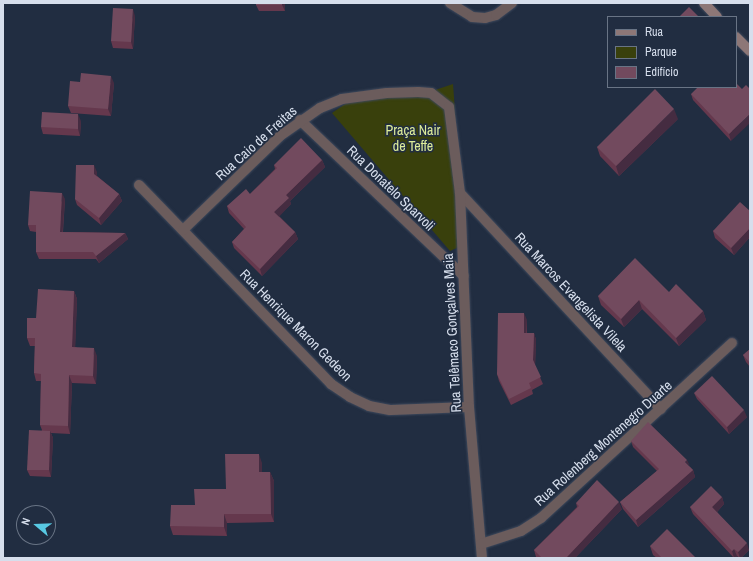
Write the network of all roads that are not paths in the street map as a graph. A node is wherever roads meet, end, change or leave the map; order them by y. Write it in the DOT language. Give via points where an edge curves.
graph roads {
  1 [pos="450,3"];
  2 [pos="512,3"];
  3 [pos="704,3"];
  4 [pos="716,16"];
  5 [pos="737,38"];
  6 [pos="750,51"];
  7 [pos="450,107"];
  8 [pos="300,120"];
  9 [pos="138,185"];
  10 [pos="460,193"];
  11 [pos="183,230"];
  12 [pos="464,276"];
  13 [pos="732,343"];
  14 [pos="469,407"];
  15 [pos="661,409"];
  16 [pos="481,544"];
  17 [pos="482,558"];
  1 -- 2 [label="street" via="472,17 485,18 496,15"];
  3 -- 4 [label="street"];
  5 -- 6 [label="street"];
  7 -- 8 [label="street, Rua Caio de Freitas" via="431,93 387,93 342,99"];
  7 -- 10 [label="street, Rua Telêmaco Gonçalves Maia"];
  8 -- 11 [label="street, Rua Caio de Freitas"];
  8 -- 12 [label="street, Rua Donatelo Sparvoli"];
  9 -- 11 [label="street, Rua Henrique Maron Gedeon"];
  10 -- 12 [label="street, Rua Telêmaco Gonçalves Maia"];
  10 -- 15 [label="street, Rua Marcos Evangelista Vilela"];
  11 -- 14 [label="street, Rua Henrique Maron Gedeon" via="331,384 350,397 369,406 390,410"];
  12 -- 14 [label="street, Rua Telêmaco Gonçalves Maia"];
  13 -- 15 [label="street, Rua Rolenberg Montenegro Duarte"];
  14 -- 16 [label="street, Rua Telêmaco Gonçalves Maia"];
  15 -- 16 [label="street, Rua Rolenberg Montenegro Duarte" via="541,518 521,531"];
  16 -- 17 [label="street, Rua Telêmaco Gonçalves Maia"];
}
